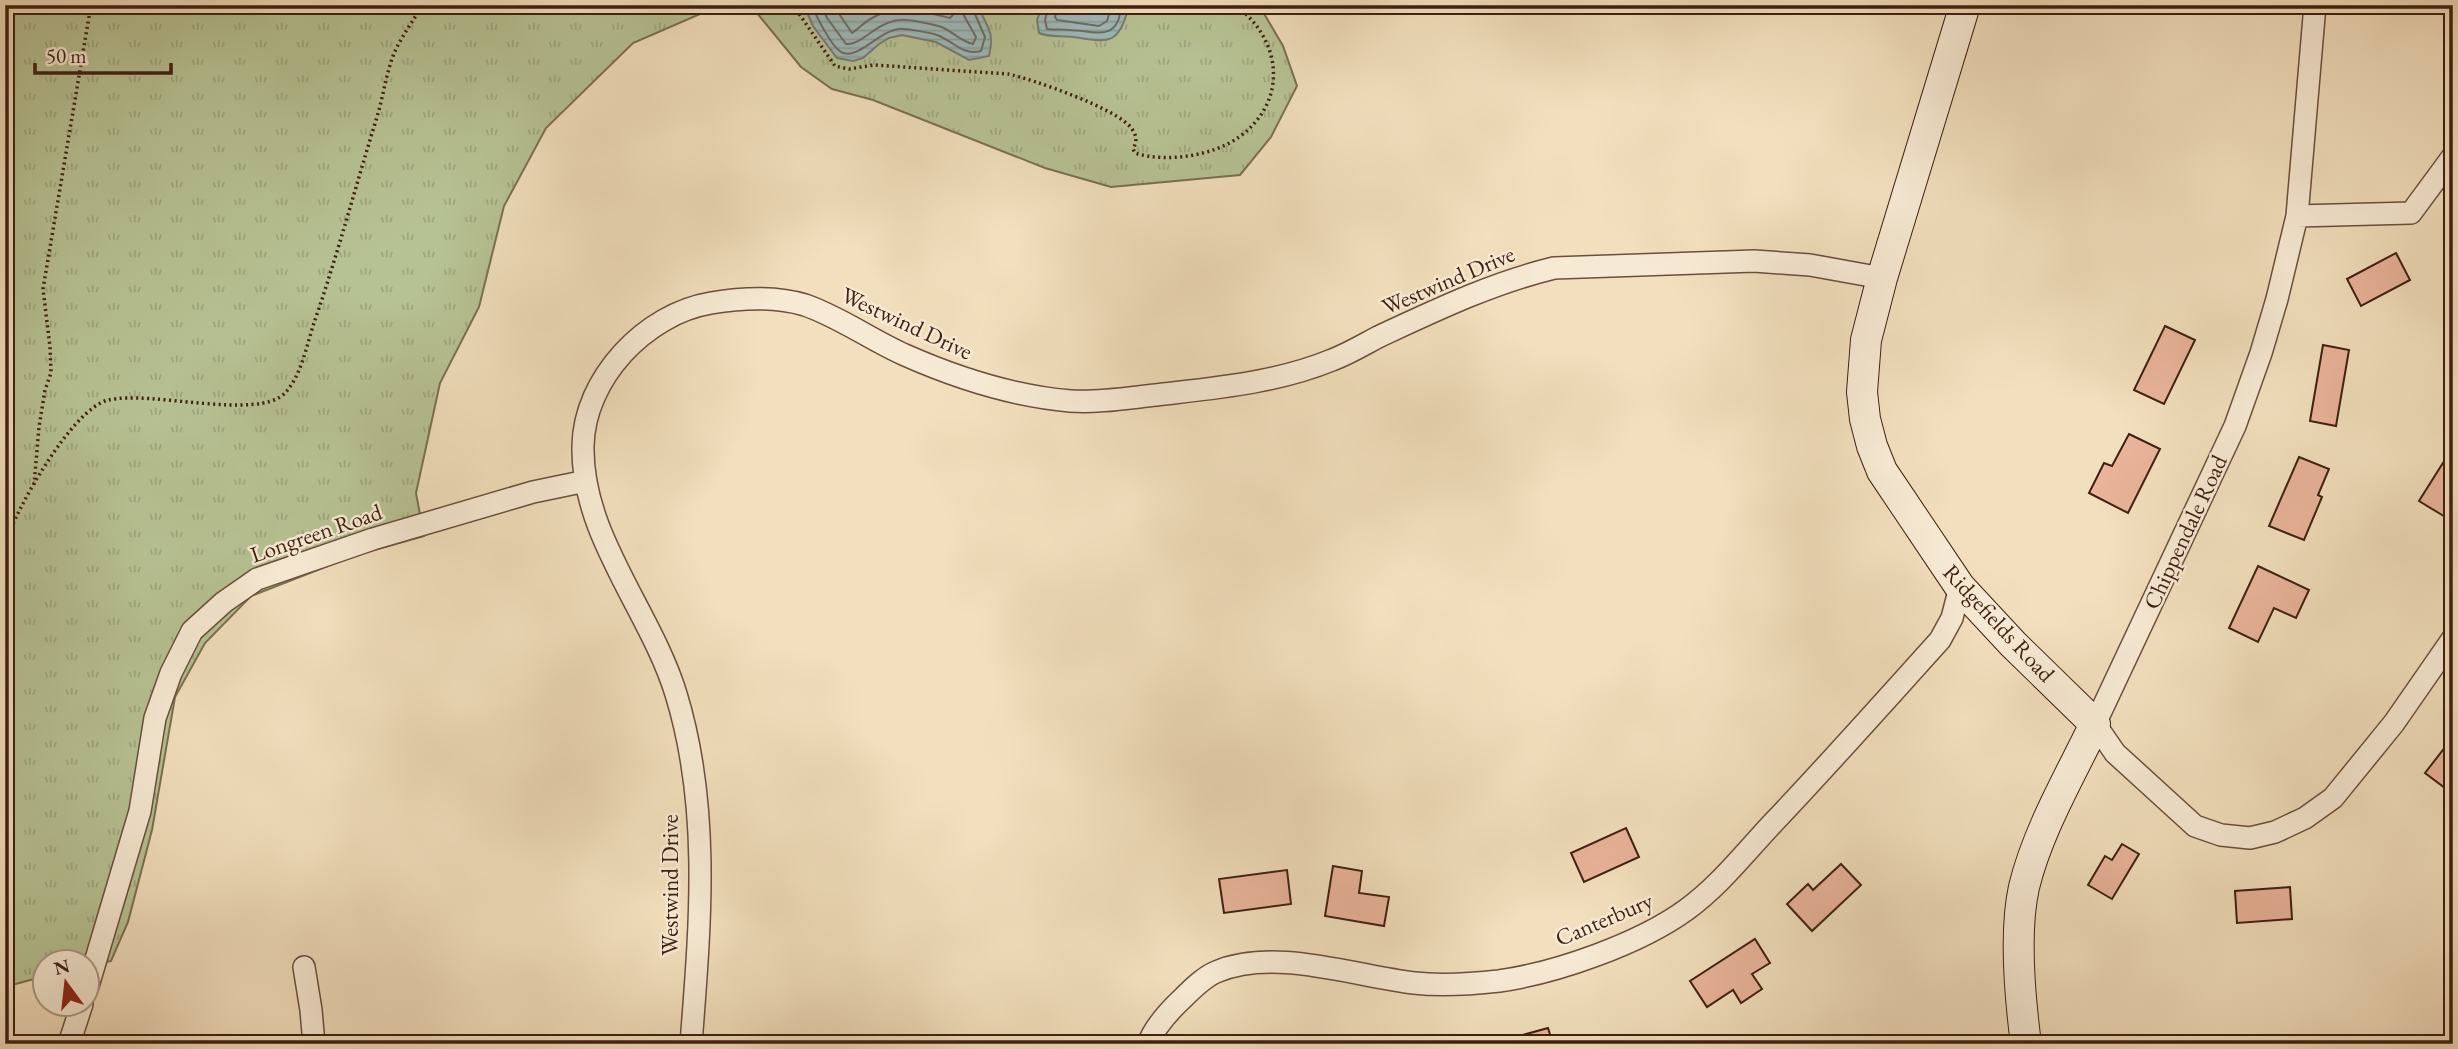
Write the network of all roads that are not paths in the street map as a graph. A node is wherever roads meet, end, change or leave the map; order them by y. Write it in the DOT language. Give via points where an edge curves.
graph roads {
  1 [pos="1965,5"];
  2 [pos="2315,5"];
  3 [pos="2453,156"];
  4 [pos="2297,216"];
  5 [pos="1882,278"];
  6 [pos="586,481"];
  7 [pos="1960,587"];
  8 [pos="2453,638"];
  9 [pos="2095,723"];
  10 [pos="99,948"];
  11 [pos="304,967"];
  12 [pos="77,1018"];
  13 [pos="69,1044"];
  14 [pos="314,1044"];
  15 [pos="691,1044"];
  16 [pos="1148,1044"];
  17 [pos="2026,1044"];
  1 -- 5 [label="street, Ridgefields Road"];
  2 -- 4 [label="street, Chippendale Road"];
  3 -- 4 [label="street" via="2411,213"];
  4 -- 9 [label="street, Chippendale Road" via="2277,299 2235,426"];
  5 -- 6 [label="street, Westwind Drive" via="1754,261 1554,268 1468,296 1334,360 1290,374 1232,386 1072,401 983,386 903,354 802,304 772,299 705,304 675,316 632,344 596,390 583,445"];
  5 -- 7 [label="street, Ridgefields Road" via="1866,340 1863,374 1872,446 1900,500"];
  6 -- 10 [label="street, Longreen Road" via="373,539 257,579 192,631 155,718 140,811"];
  6 -- 15 [label="street, Westwind Drive" via="597,521 660,650 688,737 701,911"];
  7 -- 9 [label="street, Ridgefields Road"];
  7 -- 16 [label="street, Canterbury" via="1940,640 1711,891 1655,929 1576,961 1499,981 1417,983 1291,964 1243,963 1214,973 1193,988 1152,1032"];
  8 -- 9 [label="street, Ridgefields Road" via="2394,723 2333,798 2305,818 2263,835 2221,835 2195,826 2115,753"];
  9 -- 17 [label="street, Chippendale Road" via="2038,847 2024,890 2019,954"];
  11 -- 14 [label="street"];
  12 -- 13 [label="street"];
}
